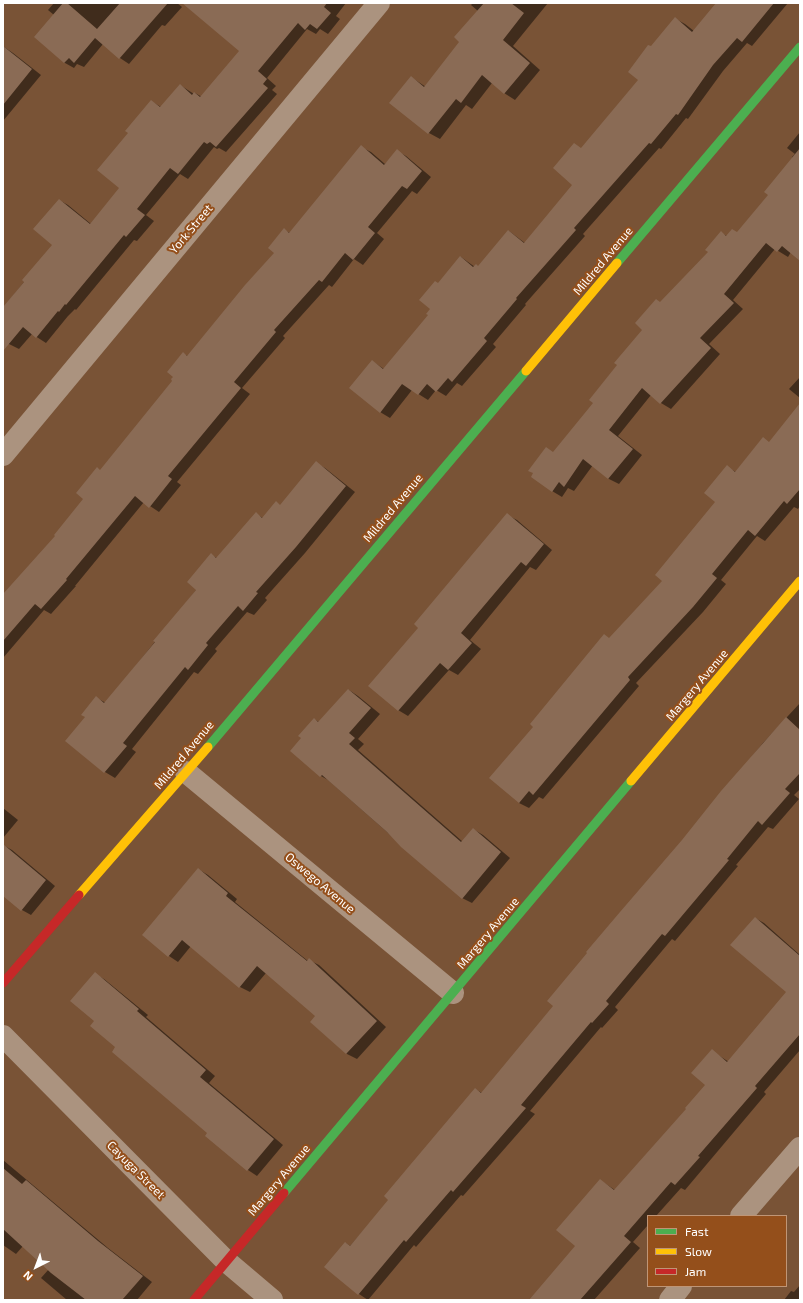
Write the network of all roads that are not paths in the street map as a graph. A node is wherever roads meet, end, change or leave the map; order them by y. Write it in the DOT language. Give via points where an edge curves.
graph roads {
  1 [pos="379,3"];
  2 [pos="800,47"];
  3 [pos="3,455"];
  4 [pos="800,580"];
  5 [pos="186,772"];
  6 [pos="3,984"];
  7 [pos="453,993"];
  8 [pos="3,1036"];
  9 [pos="800,1148"];
  10 [pos="742,1215"];
  11 [pos="226,1261"];
  12 [pos="681,1287"];
  13 [pos="194,1300"];
  14 [pos="272,1300"];
  15 [pos="670,1300"];
  1 -- 3 [label="street, York Street"];
  2 -- 5 [label="street, Mildred Avenue"];
  4 -- 7 [label="street, Margery Avenue"];
  5 -- 6 [label="street, Mildred Avenue"];
  5 -- 7 [label="street, Oswego Avenue"];
  7 -- 11 [label="street, Margery Avenue"];
  8 -- 11 [label="street, Cayuga Street"];
  9 -- 10 [label="street"];
  11 -- 13 [label="street, Margery Avenue"];
  11 -- 14 [label="street, Cayuga Street"];
  12 -- 15 [label="street"];
}
